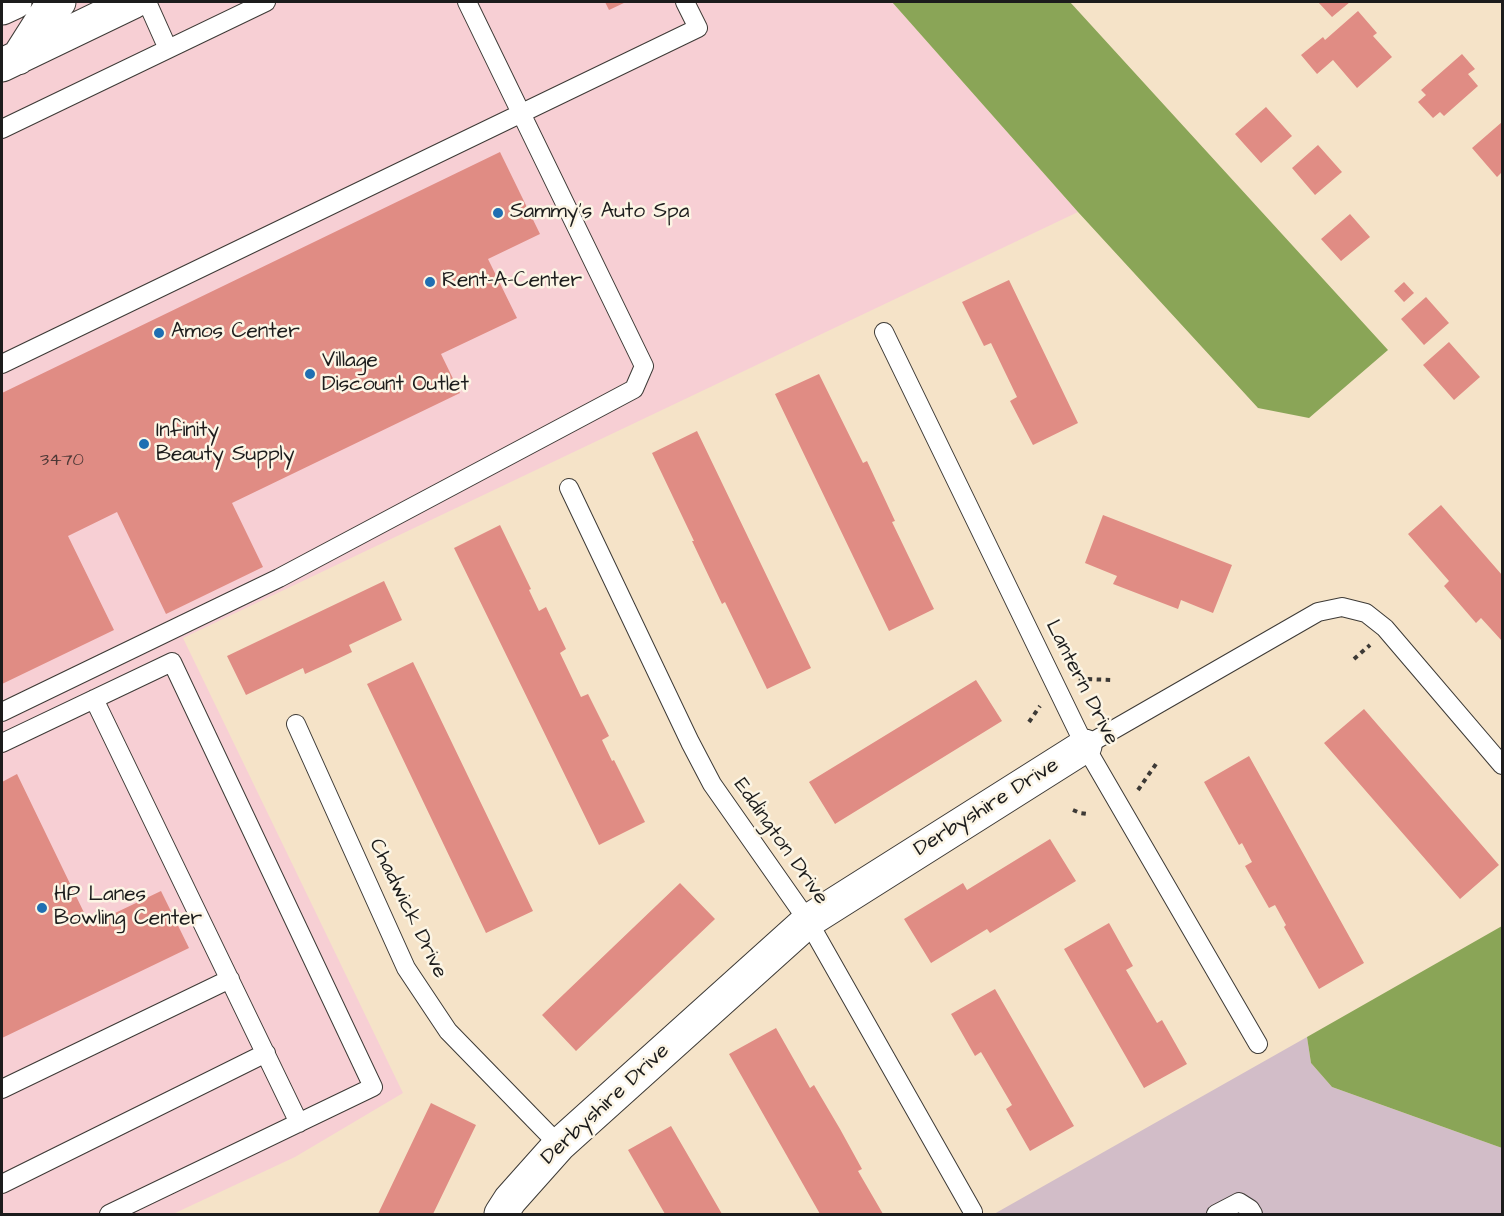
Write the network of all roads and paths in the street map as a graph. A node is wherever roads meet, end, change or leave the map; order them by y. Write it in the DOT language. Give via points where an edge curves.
graph roads {
  1 [pos="15,2"];
  2 [pos="59,2"];
  3 [pos="133,2"];
  4 [pos="147,2"];
  5 [pos="266,2"];
  6 [pos="467,2"];
  7 [pos="685,2"];
  8 [pos="2,8"];
  9 [pos="168,49"];
  10 [pos="10,61"];
  11 [pos="521,113"];
  12 [pos="2,129"];
  13 [pos="884,332"];
  14 [pos="2,364"];
  15 [pos="568,488"];
  16 [pos="1375,641"];
  17 [pos="1354,659"];
  18 [pos="1111,680"];
  19 [pos="1076,683"];
  20 [pos="94,699"];
  21 [pos="2,712"];
  22 [pos="296,724"];
  23 [pos="2,742"];
  24 [pos="1085,746"];
  25 [pos="1156,764"];
  26 [pos="1503,765"];
  27 [pos="1136,793"];
  28 [pos="1073,810"];
  29 [pos="1087,814"];
  30 [pos="808,921"];
  31 [pos="230,979"];
  32 [pos="1258,1044"];
  33 [pos="266,1053"];
  34 [pos="2,1089"];
  35 [pos="299,1123"];
  36 [pos="559,1145"];
  37 [pos="2,1184"];
  38 [pos="973,1212"];
  39 [pos="109,1215"];
  40 [pos="501,1215"];
  41 [pos="1216,1215"];
  42 [pos="1253,1215"];
  1 -- 8 [label="street"];
  2 -- 10 [label="street" via="51,6"];
  3 -- 10 [label="street"];
  4 -- 9 [label="lane"];
  5 -- 9 [label="lane"];
  6 -- 11 [label="lane"];
  7 -- 11 [label="lane" via="698,28"];
  9 -- 12 [label="lane"];
  11 -- 14 [label="lane"];
  11 -- 21 [label="lane" via="644,366 634,388 279,578"];
  13 -- 24 [label="lane, Lantern Drive"];
  15 -- 30 [label="lane, Eddington Drive" via="712,784"];
  16 -- 17 [label="path"];
  18 -- 19 [label="path" via="1085,679"];
  20 -- 23 [label="lane"];
  20 -- 31 [label="lane"];
  20 -- 35 [label="lane" via="171,662 373,1088"];
  22 -- 36 [label="lane, Chadwick Drive" via="406,968 448,1031"];
  24 -- 26 [label="lane, Derbyshire Drive" via="1318,612 1342,607 1366,613 1385,628"];
  24 -- 30 [label="street, Derbyshire Drive"];
  24 -- 32 [label="lane, Lantern Drive"];
  25 -- 27 [label="path"];
  28 -- 29 [label="path"];
  30 -- 36 [label="street, Derbyshire Drive"];
  30 -- 38 [label="lane, Eddington Drive"];
  31 -- 33 [label="lane"];
  31 -- 34 [label="lane"];
  33 -- 35 [label="lane"];
  33 -- 37 [label="lane"];
  35 -- 39 [label="lane"];
  36 -- 40 [label="street, Derbyshire Drive"];
  41 -- 42 [label="lane" via="1239,1202"];
}
